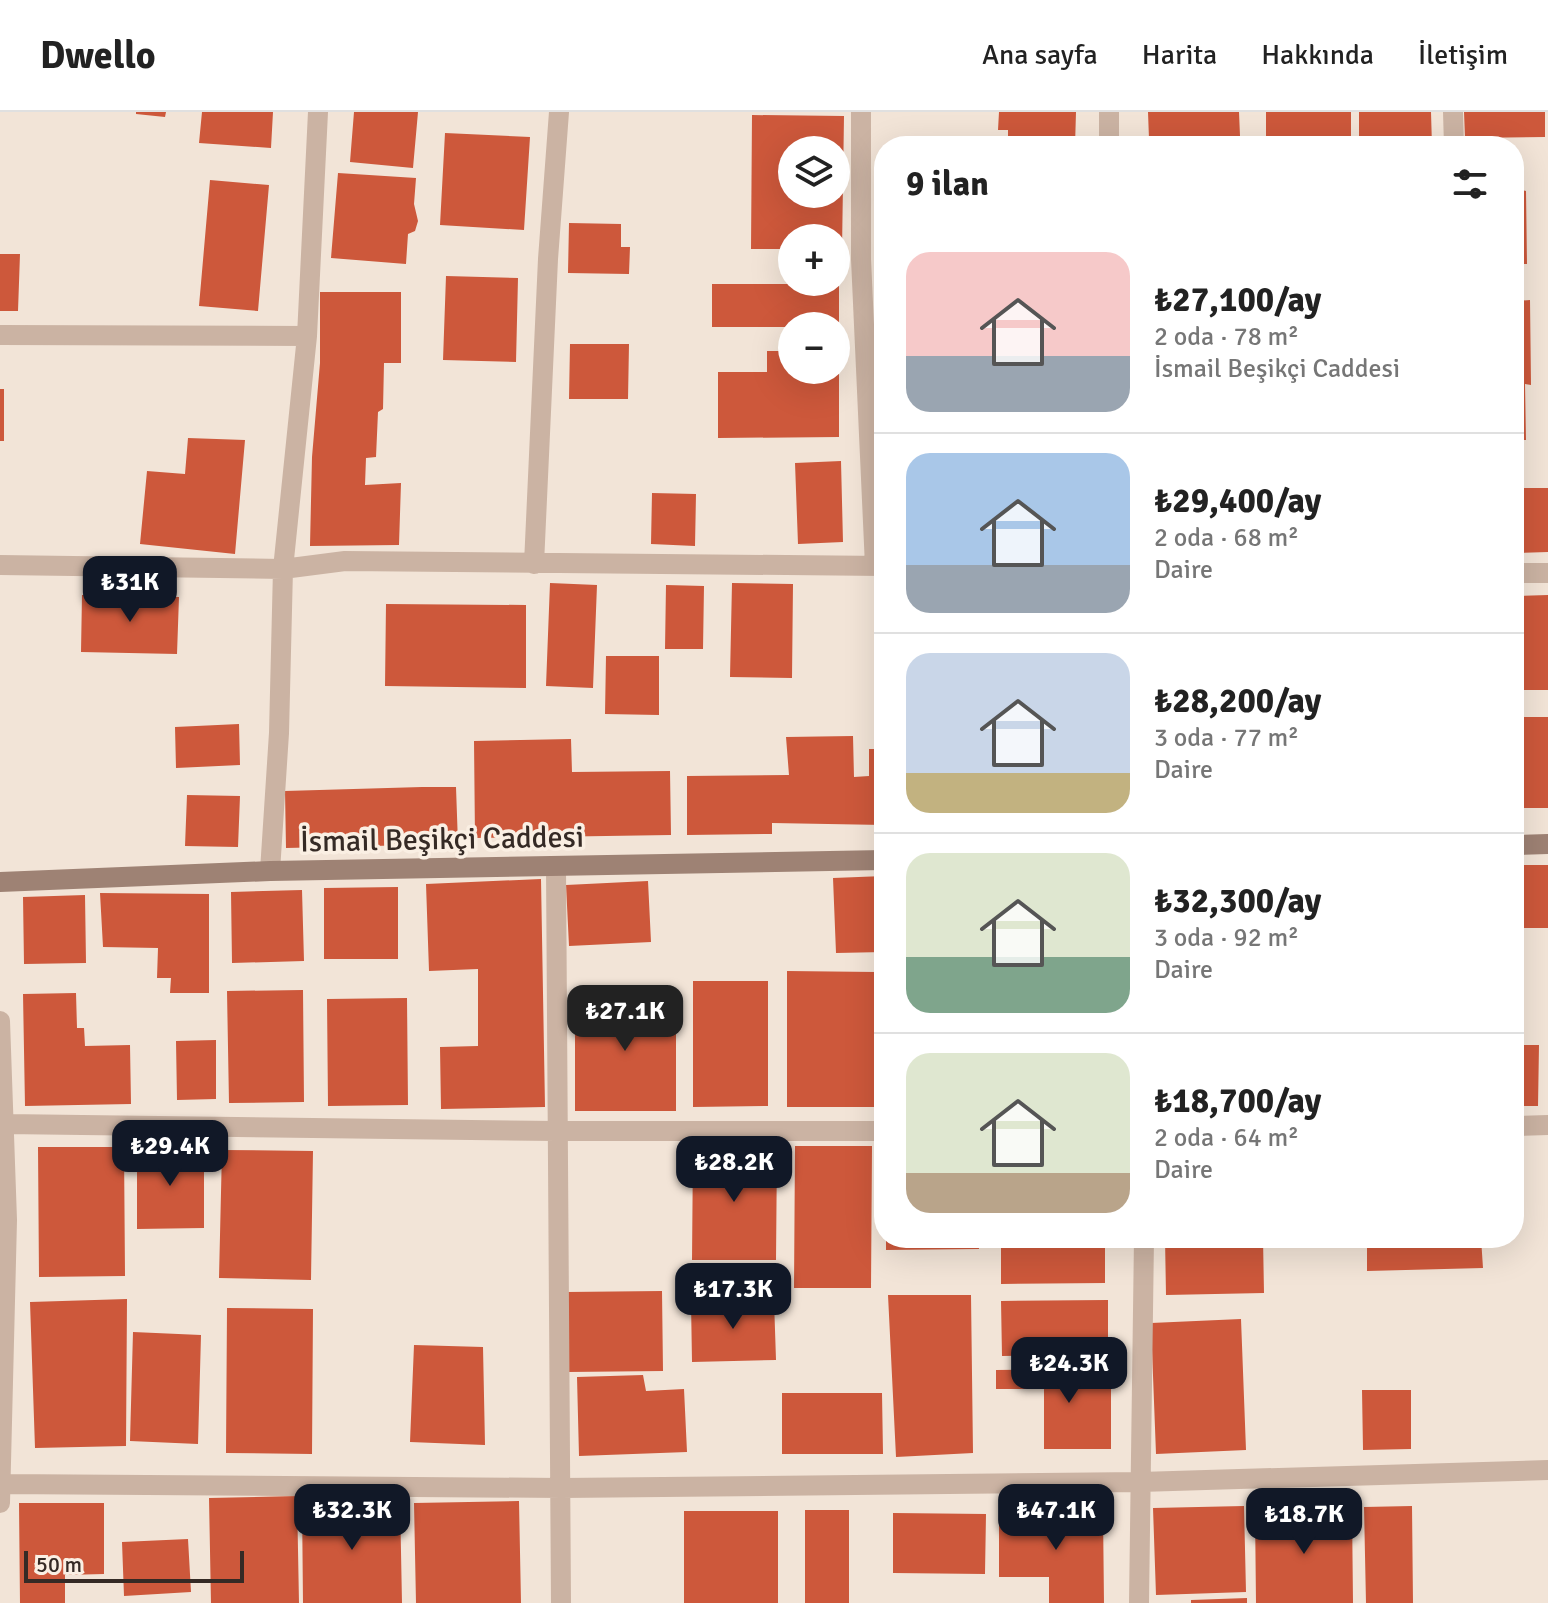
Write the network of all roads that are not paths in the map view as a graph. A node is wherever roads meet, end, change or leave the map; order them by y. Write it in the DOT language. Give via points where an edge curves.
graph roads {
  1 [pos="318,112"];
  2 [pos="559,112"];
  3 [pos="861,112"];
  4 [pos="1109,112"];
  5 [pos="1453,112"];
  6 [pos="1109,136"];
  7 [pos="1454,136"];
  8 [pos="0,335"];
  9 [pos="307,336"];
  10 [pos="874,469"];
  11 [pos="534,564"];
  12 [pos="0,565"];
  13 [pos="874,566"];
  14 [pos="283,569"];
  15 [pos="1524,573"];
  16 [pos="1548,573"];
  17 [pos="1548,844"];
  18 [pos="1524,845"];
  19 [pos="874,860"];
  20 [pos="556,868"];
  21 [pos="270,871"];
  22 [pos="0,882"];
  23 [pos="0,1021"];
  24 [pos="5,1124"];
  25 [pos="1548,1125"];
  26 [pos="1524,1126"];
  27 [pos="556,1131"];
  28 [pos="874,1131"];
  29 [pos="4,1220"];
  30 [pos="1144,1248"];
  31 [pos="1548,1470"];
  32 [pos="1140,1482"];
  33 [pos="1,1484"];
  34 [pos="562,1488"];
  35 [pos="0,1503"];
  36 [pos="561,1603"];
  37 [pos="1139,1603"];
  1 -- 9 [label="street"];
  2 -- 11 [label="street"];
  3 -- 10 [label="street" via="861,259"];
  4 -- 6 [label="street"];
  5 -- 7 [label="street"];
  8 -- 9 [label="street"];
  9 -- 14 [label="street"];
  11 -- 13 [label="street"];
  11 -- 14 [label="street" via="345,561"];
  12 -- 14 [label="street"];
  14 -- 21 [label="street"];
  15 -- 16 [label="street"];
  17 -- 18 [label="street"];
  19 -- 20 [label="street, İsmail Beşikçi Caddesi"];
  20 -- 21 [label="street, İsmail Beşikçi Caddesi"];
  20 -- 27 [label="street"];
  21 -- 22 [label="street, İsmail Beşikçi Caddesi"];
  23 -- 24 [label="street"];
  24 -- 27 [label="street"];
  24 -- 29 [label="street"];
  25 -- 26 [label="street"];
  27 -- 28 [label="street"];
  27 -- 34 [label="street"];
  29 -- 33 [label="street"];
  30 -- 32 [label="street"];
  31 -- 32 [label="street"];
  32 -- 34 [label="street"];
  32 -- 37 [label="street"];
  33 -- 34 [label="street"];
  33 -- 35 [label="street"];
  34 -- 36 [label="street"];
}
